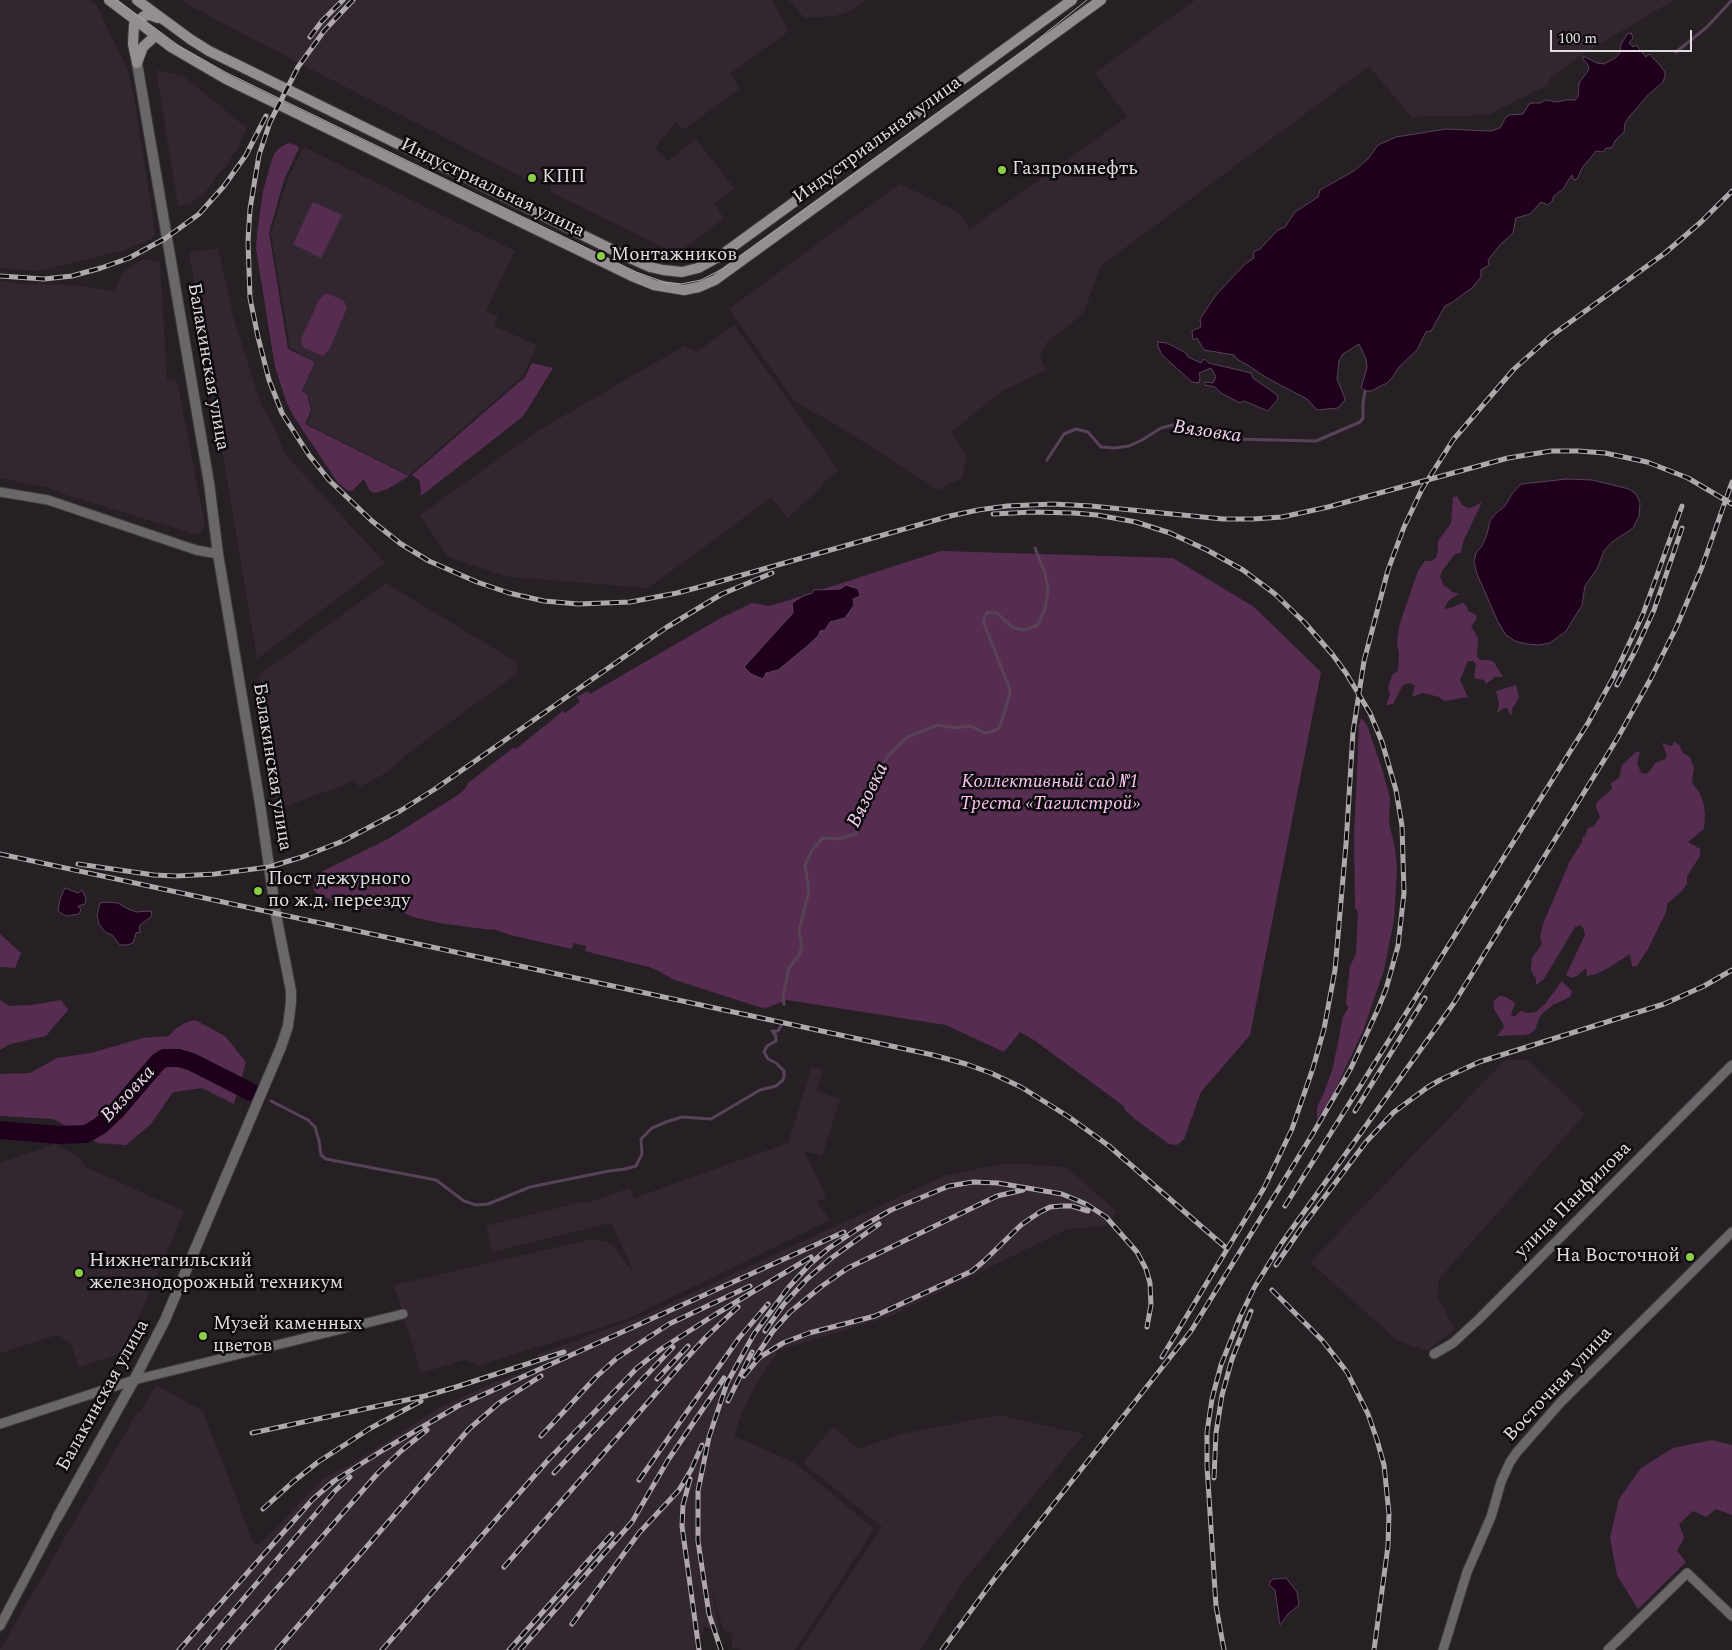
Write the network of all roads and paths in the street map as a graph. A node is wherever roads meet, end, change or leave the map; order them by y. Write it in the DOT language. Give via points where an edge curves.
graph roads {
  1 [pos="109,0"];
  2 [pos="137,0"];
  3 [pos="1072,0"];
  4 [pos="1101,0"];
  5 [pos="137,22"];
  6 [pos="172,26"];
  7 [pos="155,36"];
  8 [pos="137,63"];
  9 [pos="0,492"];
  10 [pos="218,554"];
  11 [pos="1732,1065"];
  12 [pos="1732,1232"];
  13 [pos="403,1314"];
  14 [pos="1434,1354"];
  15 [pos="134,1380"];
  16 [pos="0,1424"];
  17 [pos="56,1518"];
  18 [pos="1732,1616"];
  19 [pos="0,1626"];
  20 [pos="1443,1650"];
  21 [pos="1608,1650"];
  1 -- 5 [label="main road, Индустриальная улица"];
  2 -- 6 [label="main road, Индустриальная улица"];
  3 -- 6 [label="main road, Индустриальная улица" via="720,256 698,268 682,272 663,270 623,255 210,51"];
  4 -- 7 [label="main road, Индустриальная улица" via="715,280 699,288 684,290 654,285 580,251 232,82"];
  5 -- 6 [label="main road" via="150,15"];
  5 -- 7 [label="main road, Индустриальная улица"];
  5 -- 8 [label="main road" via="132,37"];
  7 -- 8 [label="main road" via="143,47"];
  8 -- 10 [label="street, Балакинская улица" via="209,483"];
  9 -- 10 [label="street" via="48,500 196,550"];
  10 -- 15 [label="street, Балакинская улица" via="291,991 291,1013 281,1047 189,1265"];
  11 -- 14 [label="street, улица Панфилова" via="1479,1319 1453,1343"];
  12 -- 20 [label="street, Восточная улица" via="1560,1403 1510,1462 1467,1572"];
  13 -- 15 [label="street"];
  15 -- 16 [label="street"];
  15 -- 17 [label="street, Балакинская улица"];
  17 -- 19 [label="street, Балакинская улица"];
  18 -- 21 [label="street" via="1687,1573"];
}
